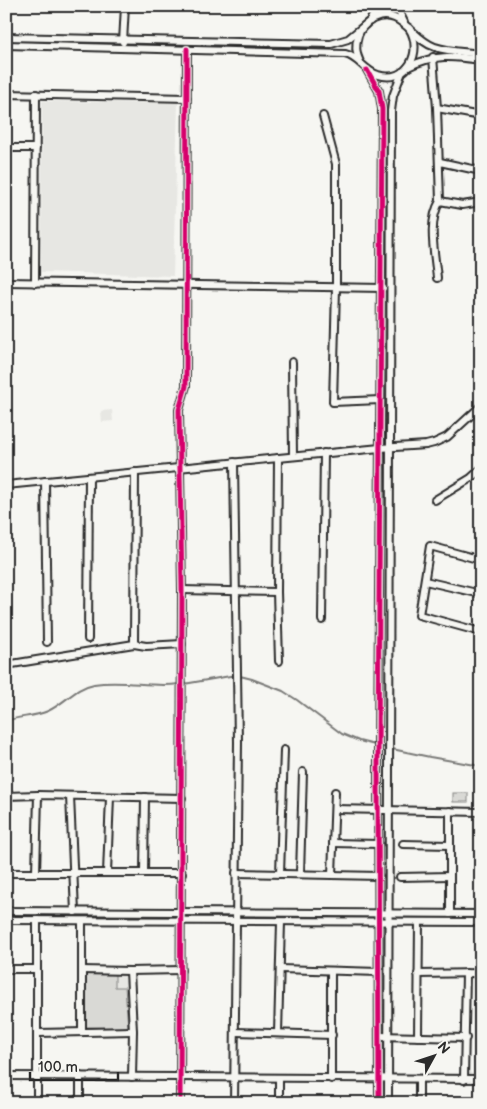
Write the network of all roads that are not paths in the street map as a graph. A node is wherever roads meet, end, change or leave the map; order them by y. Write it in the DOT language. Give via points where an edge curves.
graph roads {
  1 [pos="126,6"];
  2 [pos="378,6"];
  3 [pos="396,6"];
  4 [pos="367,23"];
  5 [pos="407,26"];
  6 [pos="6,37"];
  7 [pos="123,40"];
  8 [pos="6,45"];
  9 [pos="123,48"];
  10 [pos="187,49"];
  11 [pos="481,54"];
  12 [pos="433,57"];
  13 [pos="481,60"];
  14 [pos="365,67"];
  15 [pos="404,70"];
  16 [pos="6,94"];
  17 [pos="36,94"];
  18 [pos="187,98"];
  19 [pos="437,108"];
  20 [pos="323,116"];
  21 [pos="481,116"];
  22 [pos="6,148"];
  23 [pos="36,148"];
  24 [pos="440,162"];
  25 [pos="481,171"];
  26 [pos="440,201"];
  27 [pos="481,202"];
  28 [pos="438,278"];
  29 [pos="6,282"];
  30 [pos="35,283"];
  31 [pos="186,285"];
  32 [pos="336,288"];
  33 [pos="380,288"];
  34 [pos="389,288"];
  35 [pos="292,362"];
  36 [pos="380,400"];
  37 [pos="481,406"];
  38 [pos="380,448"];
  39 [pos="389,448"];
  40 [pos="324,453"];
  41 [pos="293,456"];
  42 [pos="278,458"];
  43 [pos="234,462"];
  44 [pos="180,468"];
  45 [pos="134,472"];
  46 [pos="480,472"];
  47 [pos="90,477"];
  48 [pos="45,481"];
  49 [pos="6,485"];
  50 [pos="435,500"];
  51 [pos="481,560"];
  52 [pos="425,580"];
  53 [pos="182,590"];
  54 [pos="236,591"];
  55 [pos="277,592"];
  56 [pos="481,594"];
  57 [pos="322,620"];
  58 [pos="481,632"];
  59 [pos="88,639"];
  60 [pos="47,642"];
  61 [pos="134,644"];
  62 [pos="182,644"];
  63 [pos="279,661"];
  64 [pos="6,666"];
  65 [pos="284,750"];
  66 [pos="303,772"];
  67 [pos="335,792"];
  68 [pos="38,795"];
  69 [pos="6,796"];
  70 [pos="70,796"];
  71 [pos="110,797"];
  72 [pos="145,797"];
  73 [pos="182,798"];
  74 [pos="334,809"];
  75 [pos="378,810"];
  76 [pos="388,810"];
  77 [pos="450,811"];
  78 [pos="481,812"];
  79 [pos="333,843"];
  80 [pos="378,844"];
  81 [pos="403,844"];
  82 [pos="450,845"];
  83 [pos="6,873"];
  84 [pos="36,873"];
  85 [pos="73,873"];
  86 [pos="107,873"];
  87 [pos="144,873"];
  88 [pos="236,873"];
  89 [pos="182,874"];
  90 [pos="280,874"];
  91 [pos="300,874"];
  92 [pos="332,875"];
  93 [pos="378,876"];
  94 [pos="450,876"];
  95 [pos="400,877"];
  96 [pos="6,912"];
  97 [pos="75,912"];
  98 [pos="181,913"];
  99 [pos="379,913"];
  100 [pos="387,913"];
  101 [pos="450,914"];
  102 [pos="481,914"];
  103 [pos="236,917"];
  104 [pos="6,920"];
  105 [pos="38,920"];
  106 [pos="181,920"];
  107 [pos="82,921"];
  108 [pos="281,922"];
  109 [pos="419,922"];
  110 [pos="481,922"];
  111 [pos="379,923"];
  112 [pos="388,923"];
  113 [pos="280,968"];
  114 [pos="6,969"];
  115 [pos="38,969"];
  116 [pos="82,970"];
  117 [pos="181,970"];
  118 [pos="331,970"];
  119 [pos="130,971"];
  120 [pos="379,972"];
  121 [pos="466,973"];
  122 [pos="481,973"];
  123 [pos="418,974"];
  124 [pos="82,1032"];
  125 [pos="133,1032"];
  126 [pos="236,1032"];
  127 [pos="278,1033"];
  128 [pos="38,1034"];
  129 [pos="332,1035"];
  130 [pos="379,1036"];
  131 [pos="388,1036"];
  132 [pos="418,1037"];
  133 [pos="466,1038"];
  134 [pos="6,1076"];
  135 [pos="37,1076"];
  136 [pos="80,1076"];
  137 [pos="132,1077"];
  138 [pos="180,1078"];
  139 [pos="234,1078"];
  140 [pos="279,1078"];
  141 [pos="331,1079"];
  142 [pos="379,1079"];
  143 [pos="388,1079"];
  144 [pos="419,1079"];
  145 [pos="481,1079"];
  146 [pos="464,1080"];
  147 [pos="37,1103"];
  148 [pos="80,1103"];
  149 [pos="180,1103"];
  150 [pos="234,1103"];
  151 [pos="279,1103"];
  152 [pos="379,1103"];
  153 [pos="388,1103"];
  154 [pos="419,1103"];
  1 -- 7 [label="street"];
  2 -- 4 [label="street"];
  3 -- 5 [label="street"];
  4 -- 5 [label="street" via="388,17"];
  4 -- 7 [label="street" via="348,40 331,44"];
  4 -- 14 [label="street" via="358,35 356,48"];
  5 -- 11 [label="street" via="434,47"];
  5 -- 15 [label="street" via="416,45 414,58"];
  6 -- 7 [label="street"];
  7 -- 9 [label="street"];
  8 -- 9 [label="street"];
  9 -- 10 [label="street"];
  10 -- 14 [label="street" via="345,54 353,56"];
  10 -- 18 [label="street"];
  12 -- 13 [label="street"];
  12 -- 15 [label="street"];
  12 -- 19 [label="street"];
  14 -- 15 [label="street" via="384,76"];
  14 -- 33 [label="street" via="379,91 382,109"];
  15 -- 34 [label="street" via="393,96 391,111"];
  16 -- 17 [label="street"];
  17 -- 18 [label="street"];
  17 -- 23 [label="street"];
  18 -- 31 [label="street"];
  19 -- 21 [label="street"];
  19 -- 24 [label="street"];
  20 -- 32 [label="street" via="336,164"];
  22 -- 23 [label="street"];
  23 -- 30 [label="street"];
  24 -- 25 [label="street"];
  24 -- 26 [label="street"];
  26 -- 27 [label="street" via="462,205"];
  26 -- 28 [label="street" via="433,222"];
  29 -- 30 [label="street"];
  30 -- 31 [label="street"];
  31 -- 32 [label="street"];
  31 -- 44 [label="street" via="186,386 180,410"];
  32 -- 33 [label="street"];
  32 -- 36 [label="street" via="333,402"];
  33 -- 34 [label="street"];
  33 -- 36 [label="street"];
  34 -- 39 [label="street"];
  35 -- 41 [label="street"];
  36 -- 38 [label="street"];
  37 -- 39 [label="street" via="447,437 426,445"];
  38 -- 39 [label="street"];
  38 -- 40 [label="street"];
  38 -- 75 [label="street"];
  39 -- 76 [label="street"];
  40 -- 41 [label="street"];
  40 -- 57 [label="street"];
  41 -- 42 [label="street"];
  42 -- 43 [label="street"];
  42 -- 55 [label="street"];
  43 -- 44 [label="street"];
  43 -- 54 [label="street"];
  44 -- 45 [label="street"];
  44 -- 53 [label="street"];
  45 -- 47 [label="street"];
  45 -- 61 [label="street"];
  46 -- 50 [label="street"];
  47 -- 48 [label="street"];
  47 -- 59 [label="street"];
  48 -- 49 [label="street"];
  48 -- 60 [label="street"];
  51 -- 52 [label="street" via="430,546"];
  52 -- 56 [label="street"];
  52 -- 58 [label="street" via="419,615"];
  53 -- 54 [label="street"];
  53 -- 62 [label="street"];
  54 -- 55 [label="street"];
  54 -- 88 [label="street"];
  55 -- 63 [label="street"];
  61 -- 62 [label="street"];
  61 -- 64 [label="street"];
  62 -- 73 [label="street"];
  65 -- 90 [label="street"];
  66 -- 91 [label="street"];
  67 -- 74 [label="street"];
  68 -- 69 [label="street"];
  68 -- 70 [label="street"];
  68 -- 84 [label="street"];
  70 -- 71 [label="street"];
  70 -- 85 [label="street"];
  71 -- 72 [label="street"];
  71 -- 86 [label="street"];
  72 -- 73 [label="street"];
  72 -- 87 [label="street"];
  73 -- 89 [label="street"];
  74 -- 75 [label="street"];
  74 -- 79 [label="street"];
  75 -- 76 [label="street"];
  75 -- 80 [label="street"];
  76 -- 77 [label="street"];
  76 -- 100 [label="street"];
  77 -- 78 [label="street"];
  77 -- 82 [label="street"];
  79 -- 80 [label="street"];
  79 -- 92 [label="street"];
  80 -- 93 [label="street"];
  81 -- 82 [label="street"];
  82 -- 94 [label="street"];
  83 -- 84 [label="street"];
  84 -- 85 [label="street"];
  85 -- 86 [label="street"];
  85 -- 97 [label="street"];
  86 -- 87 [label="street"];
  87 -- 89 [label="street"];
  88 -- 90 [label="street"];
  88 -- 103 [label="street"];
  89 -- 98 [label="street"];
  90 -- 91 [label="street"];
  91 -- 92 [label="street"];
  92 -- 93 [label="street"];
  93 -- 99 [label="street"];
  94 -- 95 [label="street"];
  94 -- 101 [label="street"];
  96 -- 97 [label="street"];
  97 -- 98 [label="street"];
  98 -- 103 [label="street"];
  98 -- 106 [label="street"];
  99 -- 100 [label="street"];
  99 -- 103 [label="street"];
  99 -- 111 [label="street"];
  100 -- 101 [label="street"];
  100 -- 112 [label="street"];
  101 -- 102 [label="street"];
  103 -- 106 [label="street"];
  103 -- 108 [label="street"];
  103 -- 126 [label="street"];
  104 -- 105 [label="street"];
  105 -- 107 [label="street"];
  105 -- 115 [label="street"];
  106 -- 107 [label="street"];
  106 -- 117 [label="street"];
  107 -- 116 [label="street"];
  108 -- 111 [label="street"];
  108 -- 113 [label="street"];
  109 -- 110 [label="street"];
  109 -- 112 [label="street"];
  109 -- 123 [label="street"];
  111 -- 112 [label="street"];
  111 -- 120 [label="street"];
  112 -- 131 [label="street"];
  113 -- 118 [label="street"];
  113 -- 127 [label="street"];
  114 -- 115 [label="street"];
  115 -- 128 [label="street"];
  116 -- 119 [label="street"];
  116 -- 124 [label="street"];
  117 -- 119 [label="street"];
  117 -- 138 [label="street"];
  118 -- 120 [label="street"];
  118 -- 129 [label="street"];
  119 -- 125 [label="street"];
  120 -- 130 [label="street"];
  121 -- 122 [label="street"];
  121 -- 123 [label="street"];
  121 -- 133 [label="street"];
  123 -- 132 [label="street"];
  124 -- 125 [label="street"];
  124 -- 128 [label="street"];
  125 -- 137 [label="street"];
  126 -- 127 [label="street"];
  126 -- 139 [label="street"];
  127 -- 129 [label="street"];
  128 -- 135 [label="street"];
  129 -- 141 [label="street"];
  130 -- 131 [label="street"];
  130 -- 142 [label="street"];
  131 -- 132 [label="street"];
  131 -- 143 [label="street"];
  132 -- 133 [label="street"];
  133 -- 146 [label="street"];
  134 -- 135 [label="street"];
  135 -- 136 [label="street"];
  135 -- 147 [label="street"];
  136 -- 137 [label="street"];
  136 -- 148 [label="street"];
  137 -- 138 [label="street"];
  138 -- 139 [label="street"];
  138 -- 149 [label="street"];
  139 -- 140 [label="street"];
  139 -- 150 [label="street"];
  140 -- 141 [label="street"];
  140 -- 151 [label="street"];
  141 -- 142 [label="street"];
  142 -- 143 [label="street"];
  142 -- 152 [label="street"];
  143 -- 144 [label="street"];
  143 -- 153 [label="street"];
  144 -- 146 [label="street"];
  144 -- 154 [label="street"];
  145 -- 146 [label="street"];
}
